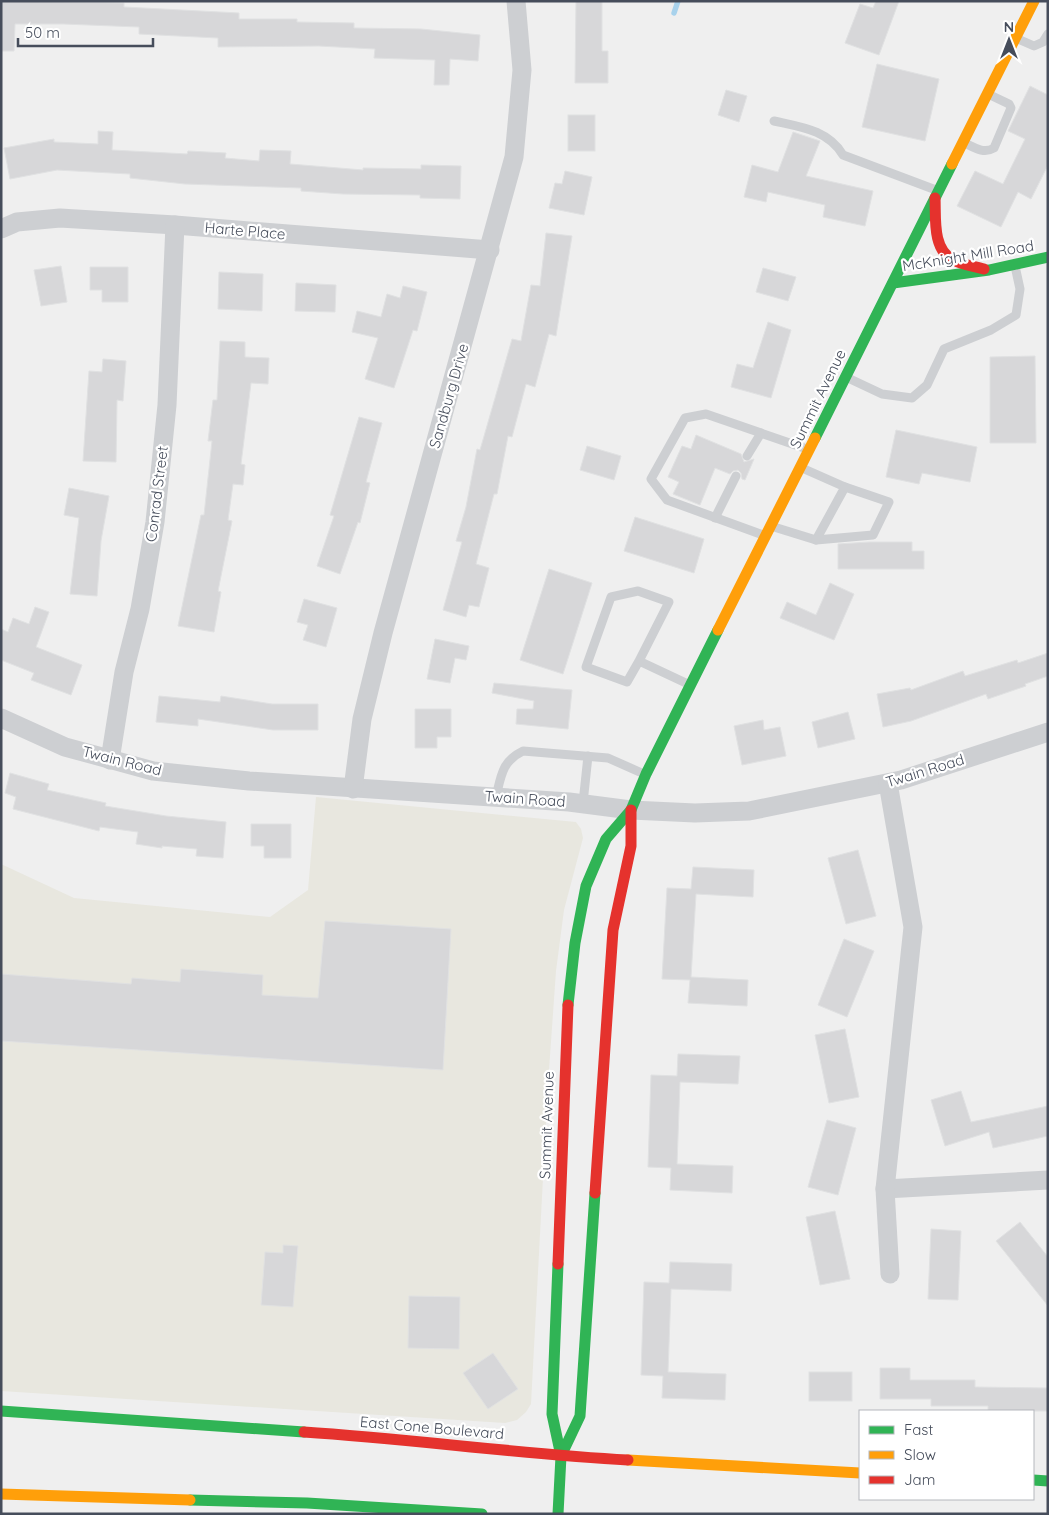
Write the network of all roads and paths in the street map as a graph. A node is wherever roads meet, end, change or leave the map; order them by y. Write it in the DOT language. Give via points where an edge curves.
graph roads {
  1 [pos="516,1"];
  2 [pos="1034,1"];
  3 [pos="1048,34"];
  4 [pos="1015,38"];
  5 [pos="987,93"];
  6 [pos="774,121"];
  7 [pos="962,142"];
  8 [pos="937,195"];
  9 [pos="175,225"];
  10 [pos="1,229"];
  11 [pos="490,250"];
  12 [pos="1048,258"];
  13 [pos="1014,265"];
  14 [pos="989,270"];
  15 [pos="893,283"];
  16 [pos="846,377"];
  17 [pos="761,433"];
  18 [pos="810,450"];
  19 [pos="747,456"];
  20 [pos="801,468"];
  21 [pos="736,476"];
  22 [pos="846,487"];
  23 [pos="715,518"];
  24 [pos="769,531"];
  25 [pos="816,540"];
  26 [pos="639,662"];
  27 [pos="691,685"];
  28 [pos="1,718"];
  29 [pos="1048,732"];
  30 [pos="588,756"];
  31 [pos="110,760"];
  32 [pos="646,774"];
  33 [pos="888,783"];
  34 [pos="353,789"];
  35 [pos="496,797"];
  36 [pos="583,803"];
  37 [pos="631,810"];
  38 [pos="1048,1180"];
  39 [pos="885,1189"];
  40 [pos="890,1274"];
  41 [pos="1,1410"];
  42 [pos="561,1456"];
  43 [pos="859,1473"];
  44 [pos="1034,1480"];
  45 [pos="1048,1481"];
  46 [pos="1,1494"];
  47 [pos="153,1507"];
  48 [pos="482,1514"];
  49 [pos="558,1514"];
  1 -- 11 [label="street, Sandburg Drive" via="522,70 514,157"];
  2 -- 4 [label="main road, Summit Avenue"];
  3 -- 4 [label="lane" via="1044,42 1034,46"];
  4 -- 5 [label="main road, Summit Avenue"];
  5 -- 7 [label="main road, Summit Avenue"];
  5 -- 7 [label="lane" via="1011,108 994,148 981,150"];
  6 -- 8 [label="lane" via="815,131 838,146 843,155"];
  7 -- 8 [label="main road, Summit Avenue"];
  8 -- 14 [label="main road" via="937,234 944,252 952,259"];
  8 -- 15 [label="main road, Summit Avenue"];
  9 -- 10 [label="street, Harte Place" via="60,218 17,222"];
  9 -- 11 [label="street, Harte Place"];
  9 -- 31 [label="street, Conrad Street" via="167,405 156,522 140,609 124,672"];
  11 -- 34 [label="street, Sandburg Drive" via="383,633 362,719"];
  12 -- 13 [label="main road, McKnight Mill Road"];
  13 -- 14 [label="main road, McKnight Mill Road"];
  13 -- 16 [label="lane" via="1020,289 1016,316 944,349 927,385 912,398 882,394"];
  14 -- 15 [label="main road, McKnight Mill Road"];
  15 -- 16 [label="main road, Summit Avenue"];
  16 -- 18 [label="main road, Summit Avenue"];
  17 -- 18 [label="lane"];
  17 -- 19 [label="lane"];
  17 -- 23 [label="lane" via="706,414 685,418 651,479 667,500"];
  18 -- 20 [label="main road, Summit Avenue"];
  20 -- 22 [label="lane"];
  20 -- 24 [label="main road, Summit Avenue"];
  21 -- 23 [label="lane"];
  22 -- 25 [label="lane"];
  22 -- 25 [label="lane" via="889,502 873,535"];
  23 -- 24 [label="lane"];
  24 -- 25 [label="lane"];
  24 -- 27 [label="main road, Summit Avenue"];
  26 -- 26 [label="lane" via="627,682 586,667 611,597 638,591 669,602"];
  26 -- 27 [label="lane"];
  27 -- 32 [label="main road, Summit Avenue"];
  28 -- 31 [label="street, Twain Road" via="65,747"];
  29 -- 33 [label="street, Twain Road"];
  30 -- 32 [label="lane" via="608,758"];
  30 -- 35 [label="lane" via="523,751 511,756"];
  30 -- 36 [label="lane"];
  31 -- 34 [label="street, Twain Road" via="153,771"];
  32 -- 37 [label="main road, Summit Avenue"];
  33 -- 37 [label="street, Twain Road" via="749,811"];
  33 -- 39 [label="street" via="913,927"];
  34 -- 35 [label="street, Twain Road"];
  35 -- 36 [label="street, Twain Road"];
  36 -- 37 [label="street, Twain Road"];
  37 -- 42 [label="main road, Summit Avenue" via="631,846 613,930 580,1416"];
  37 -- 42 [label="main road, Summit Avenue" via="606,839 586,886 568,1007 552,1414"];
  38 -- 39 [label="street"];
  39 -- 40 [label="street"];
  41 -- 42 [label="main road, East Cone Boulevard" via="405,1439"];
  42 -- 43 [label="main road, East Cone Boulevard"];
  42 -- 49 [label="main road, Summit Avenue"];
  44 -- 45 [label="main road"];
  46 -- 47 [label="main road"];
  47 -- 48 [label="main road" via="307,1503"];
}
